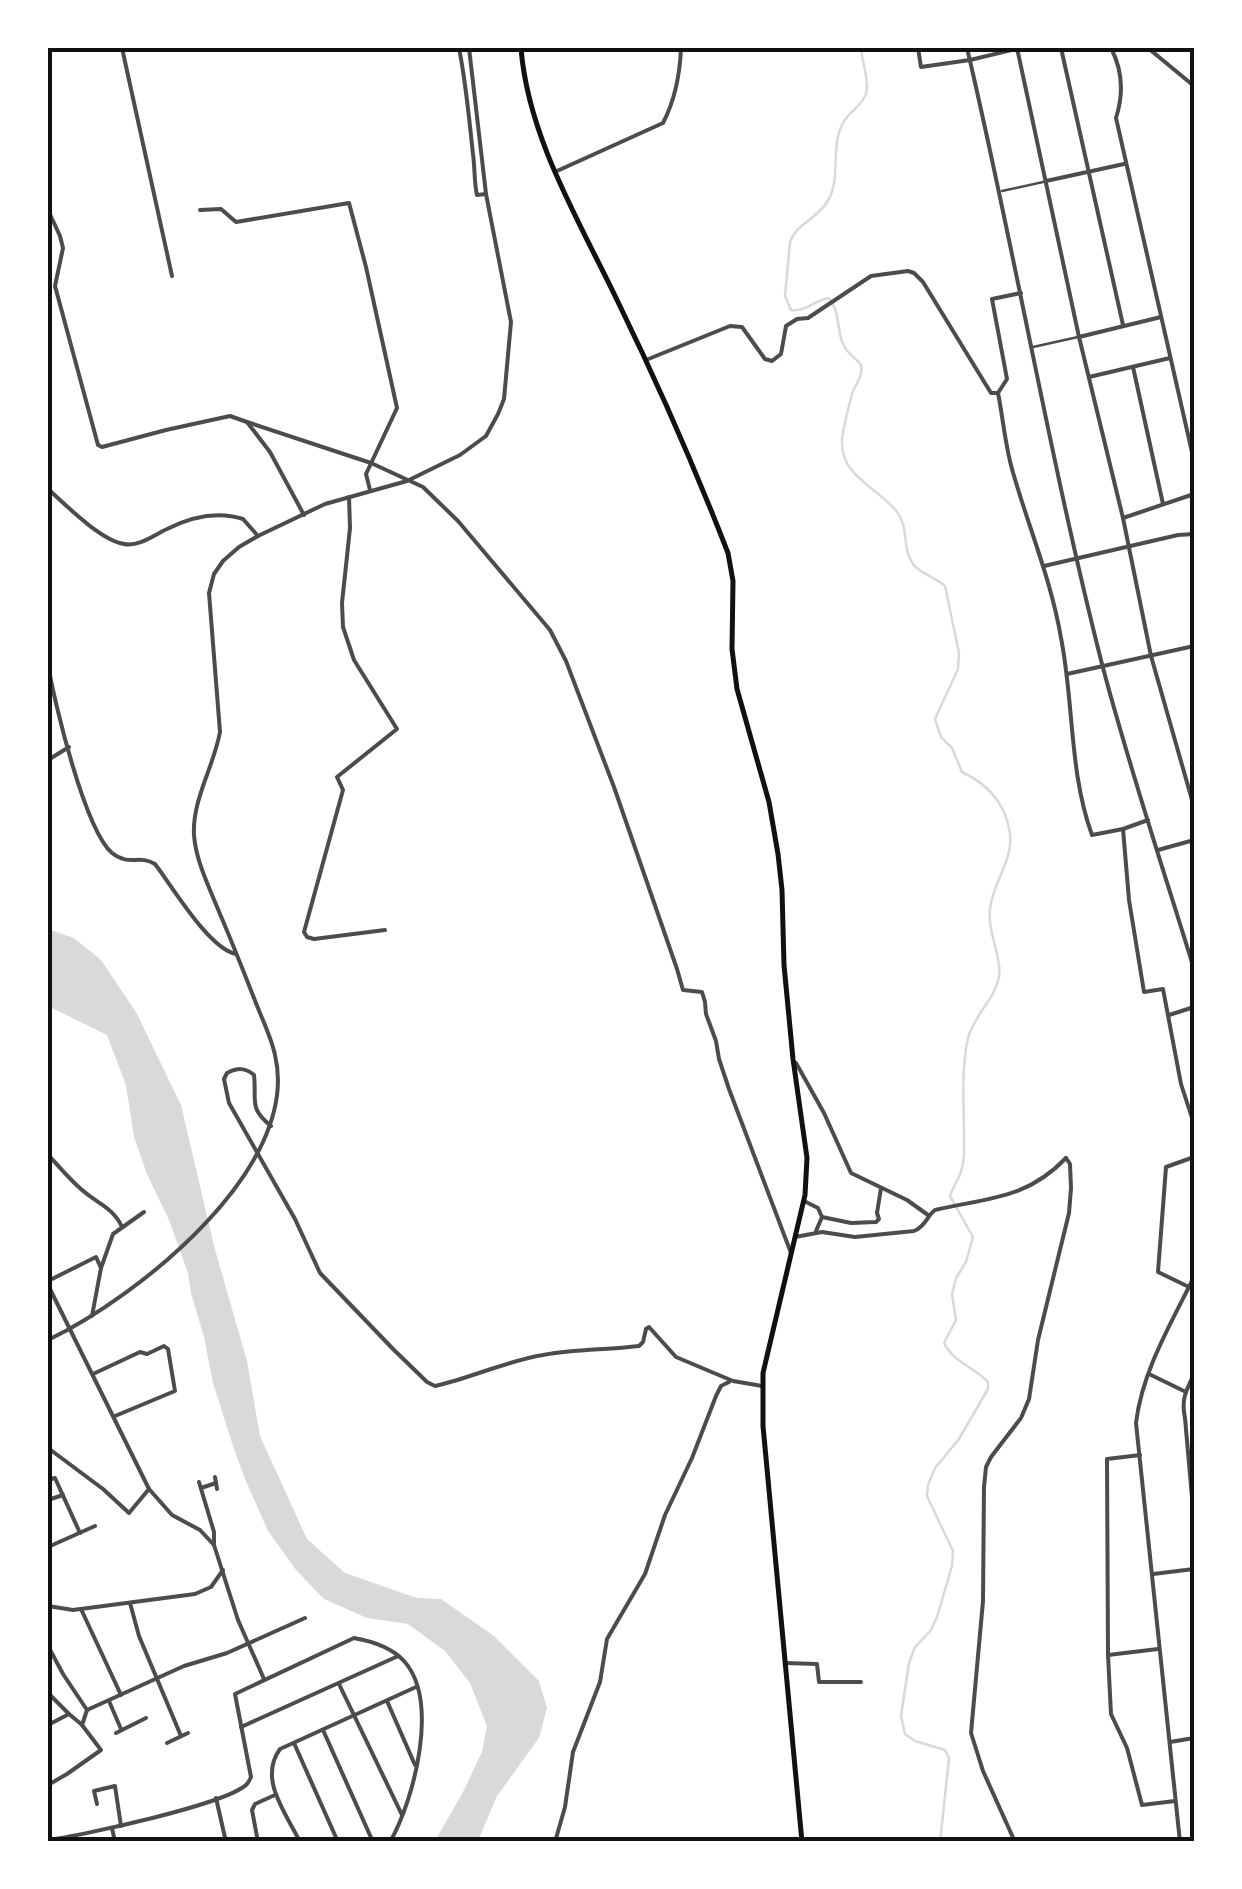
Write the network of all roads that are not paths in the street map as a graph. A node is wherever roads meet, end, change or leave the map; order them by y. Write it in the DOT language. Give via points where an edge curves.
graph roads {
  1 [pos="122,48"];
  2 [pos="458,48"];
  3 [pos="470,48"];
  4 [pos="521,48"];
  5 [pos="681,48"];
  6 [pos="918,48"];
  7 [pos="967,48"];
  8 [pos="1018,48"];
  9 [pos="1061,48"];
  10 [pos="1112,48"];
  11 [pos="1148,48"];
  12 [pos="970,60"];
  13 [pos="1194,86"];
  14 [pos="1126,164"];
  15 [pos="556,171"];
  16 [pos="1089,173"];
  17 [pos="1046,181"];
  18 [pos="1000,191"];
  19 [pos="486,194"];
  20 [pos="48,210"];
  21 [pos="200,210"];
  22 [pos="172,276"];
  23 [pos="1021,293"];
  24 [pos="1161,317"];
  25 [pos="1123,325"];
  26 [pos="1080,337"];
  27 [pos="1033,347"];
  28 [pos="1170,358"];
  29 [pos="646,360"];
  30 [pos="1133,367"];
  31 [pos="1090,377"];
  32 [pos="998,393"];
  33 [pos="247,422"];
  34 [pos="1194,462"];
  35 [pos="371,463"];
  36 [pos="407,481"];
  37 [pos="48,489"];
  38 [pos="370,490"];
  39 [pos="1194,494"];
  40 [pos="349,497"];
  41 [pos="1163,504"];
  42 [pos="304,515"];
  43 [pos="1123,518"];
  44 [pos="1194,534"];
  45 [pos="258,536"];
  46 [pos="1129,546"];
  47 [pos="1077,558"];
  48 [pos="1044,566"];
  49 [pos="1194,648"];
  50 [pos="1152,656"];
  51 [pos="48,664"];
  52 [pos="1103,666"];
  53 [pos="1067,674"];
  54 [pos="68,747"];
  55 [pos="48,760"];
  56 [pos="1194,807"];
  57 [pos="1148,820"];
  58 [pos="1122,829"];
  59 [pos="1194,840"];
  60 [pos="1158,850"];
  61 [pos="385,930"];
  62 [pos="236,954"];
  63 [pos="1194,969"];
  64 [pos="1194,1006"];
  65 [pos="1169,1015"];
  66 [pos="793,1059"];
  67 [pos="1194,1124"];
  68 [pos="271,1126"];
  69 [pos="48,1154"];
  70 [pos="1194,1157"];
  71 [pos="880,1188"];
  72 [pos="804,1201"];
  73 [pos="144,1212"];
  74 [pos="929,1215"];
  75 [pos="822,1217"];
  76 [pos="122,1227"];
  77 [pos="815,1234"];
  78 [pos="795,1237"];
  79 [pos="791,1253"];
  80 [pos="102,1268"];
  81 [pos="1194,1277"];
  82 [pos="48,1283"];
  83 [pos="1189,1287"];
  84 [pos="92,1316"];
  85 [pos="71,1329"];
  86 [pos="48,1340"];
  87 [pos="93,1374"];
  88 [pos="1148,1374"];
  89 [pos="1194,1374"];
  90 [pos="733,1381"];
  91 [pos="762,1386"];
  92 [pos="1186,1392"];
  93 [pos="114,1417"];
  94 [pos="1194,1417"];
  95 [pos="1185,1418"];
  96 [pos="48,1448"];
  97 [pos="1140,1455"];
  98 [pos="48,1480"];
  99 [pos="216,1483"];
  100 [pos="149,1489"];
  101 [pos="63,1495"];
  102 [pos="48,1500"];
  103 [pos="1194,1520"];
  104 [pos="95,1526"];
  105 [pos="80,1533"];
  106 [pos="214,1545"];
  107 [pos="48,1547"];
  108 [pos="1194,1568"];
  109 [pos="223,1570"];
  110 [pos="1153,1574"];
  111 [pos="130,1603"];
  112 [pos="48,1606"];
  113 [pos="81,1609"];
  114 [pos="305,1618"];
  115 [pos="248,1643"];
  116 [pos="48,1646"];
  117 [pos="1160,1649"];
  118 [pos="1108,1654"];
  119 [pos="398,1656"];
  120 [pos="785,1663"];
  121 [pos="158,1677"];
  122 [pos="264,1680"];
  123 [pos="861,1682"];
  124 [pos="339,1684"];
  125 [pos="416,1687"];
  126 [pos="48,1693"];
  127 [pos="121,1695"];
  128 [pos="110,1701"];
  129 [pos="386,1701"];
  130 [pos="88,1710"];
  131 [pos="69,1714"];
  132 [pos="355,1716"];
  133 [pos="146,1718"];
  134 [pos="48,1724"];
  135 [pos="82,1724"];
  136 [pos="241,1727"];
  137 [pos="324,1730"];
  138 [pos="188,1732"];
  139 [pos="180,1736"];
  140 [pos="1194,1738"];
  141 [pos="1170,1742"];
  142 [pos="166,1743"];
  143 [pos="294,1743"];
  144 [pos="417,1769"];
  145 [pos="48,1785"];
  146 [pos="276,1794"];
  147 [pos="216,1798"];
  148 [pos="1175,1801"];
  149 [pos="97,1804"];
  150 [pos="402,1816"];
  151 [pos="121,1826"];
  152 [pos="112,1828"];
  153 [pos="70,1839"];
  154 [pos="48,1840"];
  155 [pos="225,1841"];
  156 [pos="115,1842"];
  157 [pos="258,1842"];
  158 [pos="300,1842"];
  159 [pos="338,1842"];
  160 [pos="372,1842"];
  161 [pos="390,1842"];
  162 [pos="555,1842"];
  163 [pos="802,1842"];
  164 [pos="1015,1842"];
  165 [pos="1180,1842"];
  1 -- 22 [label="street"];
  2 -- 19 [label="street" via="475,191"];
  3 -- 19 [label="street"];
  4 -- 15 [label="main road" via="529,98"];
  5 -- 15 [label="street" via="664,123"];
  6 -- 12 [label="street" via="921,67"];
  7 -- 12 [label="street"];
  8 -- 12 [label="street"];
  8 -- 17 [label="street"];
  9 -- 16 [label="street"];
  10 -- 14 [label="street" via="1120,67 1123,96 1116,118"];
  11 -- 13 [label="street"];
  12 -- 18 [label="street"];
  14 -- 16 [label="street"];
  14 -- 24 [label="street"];
  15 -- 29 [label="main road"];
  16 -- 17 [label="street"];
  16 -- 25 [label="street"];
  17 -- 18 [label="street"];
  17 -- 26 [label="street"];
  18 -- 23 [label="street"];
  19 -- 36 [label="street" via="511,322 504,399 494,426 477,444"];
  20 -- 33 [label="street" via="63,248 54,286 98,445 230,416"];
  21 -- 35 [label="street" via="221,209 236,222 349,203 397,408"];
  23 -- 27 [label="street"];
  23 -- 32 [label="street" via="992,299 1007,379"];
  24 -- 25 [label="street"];
  24 -- 28 [label="street"];
  25 -- 26 [label="street"];
  26 -- 27 [label="street"];
  26 -- 31 [label="street"];
  27 -- 47 [label="street"];
  28 -- 30 [label="street"];
  28 -- 34 [label="street"];
  29 -- 32 [label="street" via="730,326 742,327 772,361 786,326 797,319 871,276 914,273 991,393"];
  29 -- 66 [label="main road" via="728,553 737,689 778,854"];
  30 -- 31 [label="street"];
  30 -- 41 [label="street"];
  31 -- 43 [label="street"];
  32 -- 48 [label="street" via="1011,466"];
  33 -- 35 [label="street"];
  33 -- 42 [label="street"];
  35 -- 36 [label="street"];
  35 -- 38 [label="street"];
  36 -- 38 [label="street"];
  36 -- 79 [label="street" via="458,521 557,639 683,990 702,992 706,1002 729,1089"];
  37 -- 45 [label="street" via="125,545 216,515 240,517"];
  38 -- 40 [label="street"];
  39 -- 41 [label="street"];
  40 -- 42 [label="street"];
  40 -- 61 [label="street" via="342,627 354,660 397,729 338,777 343,790 304,932 314,940"];
  41 -- 43 [label="street"];
  42 -- 45 [label="street"];
  43 -- 46 [label="street"];
  44 -- 46 [label="street"];
  45 -- 62 [label="street" via="223,561 210,584 220,732 194,833"];
  46 -- 47 [label="street"];
  46 -- 50 [label="street"];
  47 -- 48 [label="street"];
  47 -- 52 [label="street"];
  48 -- 53 [label="street"];
  49 -- 50 [label="street"];
  50 -- 52 [label="street"];
  50 -- 56 [label="street"];
  51 -- 54 [label="street"];
  52 -- 53 [label="street"];
  52 -- 57 [label="street"];
  53 -- 58 [label="street" via="1084,814 1092,835"];
  54 -- 55 [label="street"];
  54 -- 62 [label="street" via="92,822 109,850 124,861 155,864 215,942"];
  57 -- 58 [label="street"];
  57 -- 60 [label="street"];
  58 -- 65 [label="street" via="1144,992 1164,988"];
  59 -- 60 [label="street"];
  60 -- 63 [label="street"];
  62 -- 68 [label="street" via="275,1054 279,1088"];
  64 -- 65 [label="street"];
  65 -- 67 [label="street"];
  66 -- 71 [label="street" via="852,1172"];
  66 -- 72 [label="main road" via="806,1140"];
  68 -- 84 [label="street" via="209,1220"];
  68 -- 90 [label="street" via="254,1108 254,1075 240,1068 227,1073 230,1103 320,1272 427,1382 435,1386 544,1354 635,1346 649,1327 676,1358"];
  69 -- 76 [label="street"];
  70 -- 83 [label="street" via="1166,1167 1158,1272"];
  71 -- 74 [label="street"];
  71 -- 75 [label="street" via="876,1222"];
  72 -- 75 [label="street"];
  72 -- 78 [label="main road"];
  73 -- 76 [label="street"];
  74 -- 77 [label="street" via="914,1231"];
  74 -- 164 [label="street" via="997,1200 1066,1158 1070,1164 1068,1213 1029,1399 991,1457 984,1487 971,1732"];
  75 -- 77 [label="street"];
  76 -- 80 [label="street" via="112,1234"];
  77 -- 78 [label="street"];
  78 -- 79 [label="main road"];
  79 -- 91 [label="main road"];
  80 -- 82 [label="street" via="96,1257"];
  80 -- 84 [label="street"];
  81 -- 83 [label="street"];
  82 -- 85 [label="street"];
  83 -- 88 [label="street"];
  84 -- 85 [label="street"];
  85 -- 86 [label="street"];
  85 -- 87 [label="street"];
  87 -- 93 [label="street"];
  87 -- 93 [label="street" via="140,1352 168,1349 175,1390"];
  88 -- 92 [label="street"];
  88 -- 97 [label="street" via="1136,1423"];
  89 -- 92 [label="street"];
  90 -- 91 [label="street"];
  90 -- 162 [label="street" via="721,1386 645,1574 607,1639"];
  91 -- 120 [label="main road"];
  92 -- 95 [label="street"];
  93 -- 100 [label="street"];
  94 -- 95 [label="street"];
  95 -- 103 [label="street"];
  96 -- 100 [label="street" via="129,1513"];
  97 -- 110 [label="street"];
  97 -- 118 [label="street" via="1107,1459"];
  98 -- 101 [label="street" via="55,1478"];
  99 -- 106 [label="street" via="200,1484"];
  100 -- 106 [label="street"];
  101 -- 102 [label="street"];
  101 -- 105 [label="street"];
  104 -- 105 [label="street"];
  105 -- 107 [label="street"];
  106 -- 109 [label="street"];
  108 -- 110 [label="street"];
  109 -- 111 [label="street" via="204,1592"];
  109 -- 115 [label="street"];
  110 -- 117 [label="street"];
  111 -- 113 [label="street"];
  111 -- 121 [label="street"];
  112 -- 113 [label="street"];
  113 -- 127 [label="street"];
  114 -- 115 [label="street"];
  115 -- 121 [label="street"];
  115 -- 122 [label="street"];
  116 -- 130 [label="street"];
  117 -- 118 [label="street"];
  117 -- 141 [label="street"];
  118 -- 148 [label="street" via="1111,1714 1142,1805"];
  119 -- 122 [label="street" via="350,1638"];
  119 -- 124 [label="street"];
  119 -- 125 [label="street"];
  120 -- 123 [label="street" via="817,1664 820,1682"];
  120 -- 163 [label="main road"];
  121 -- 127 [label="street"];
  121 -- 139 [label="street"];
  122 -- 136 [label="street" via="234,1694"];
  124 -- 132 [label="street"];
  124 -- 136 [label="street"];
  125 -- 129 [label="street"];
  125 -- 144 [label="street"];
  126 -- 131 [label="street"];
  127 -- 128 [label="street"];
  128 -- 130 [label="street"];
  128 -- 133 [label="street" via="119,1731"];
  129 -- 132 [label="street"];
  129 -- 144 [label="street"];
  130 -- 135 [label="street"];
  131 -- 134 [label="street"];
  131 -- 135 [label="street"];
  132 -- 137 [label="street"];
  132 -- 150 [label="street"];
  135 -- 145 [label="street" via="101,1750"];
  136 -- 147 [label="street" via="251,1777"];
  137 -- 143 [label="street"];
  137 -- 160 [label="street"];
  138 -- 139 [label="street"];
  139 -- 142 [label="street"];
  140 -- 141 [label="street"];
  141 -- 148 [label="street"];
  143 -- 146 [label="street" via="273,1760"];
  143 -- 159 [label="street"];
  144 -- 150 [label="street"];
  146 -- 157 [label="street" via="252,1810"];
  146 -- 158 [label="street"];
  147 -- 151 [label="street"];
  147 -- 155 [label="street"];
  148 -- 165 [label="street"];
  149 -- 151 [label="street" via="94,1791 115,1786"];
  150 -- 161 [label="street"];
  151 -- 152 [label="street"];
  152 -- 153 [label="street"];
  152 -- 156 [label="street"];
  153 -- 154 [label="street"];
}
